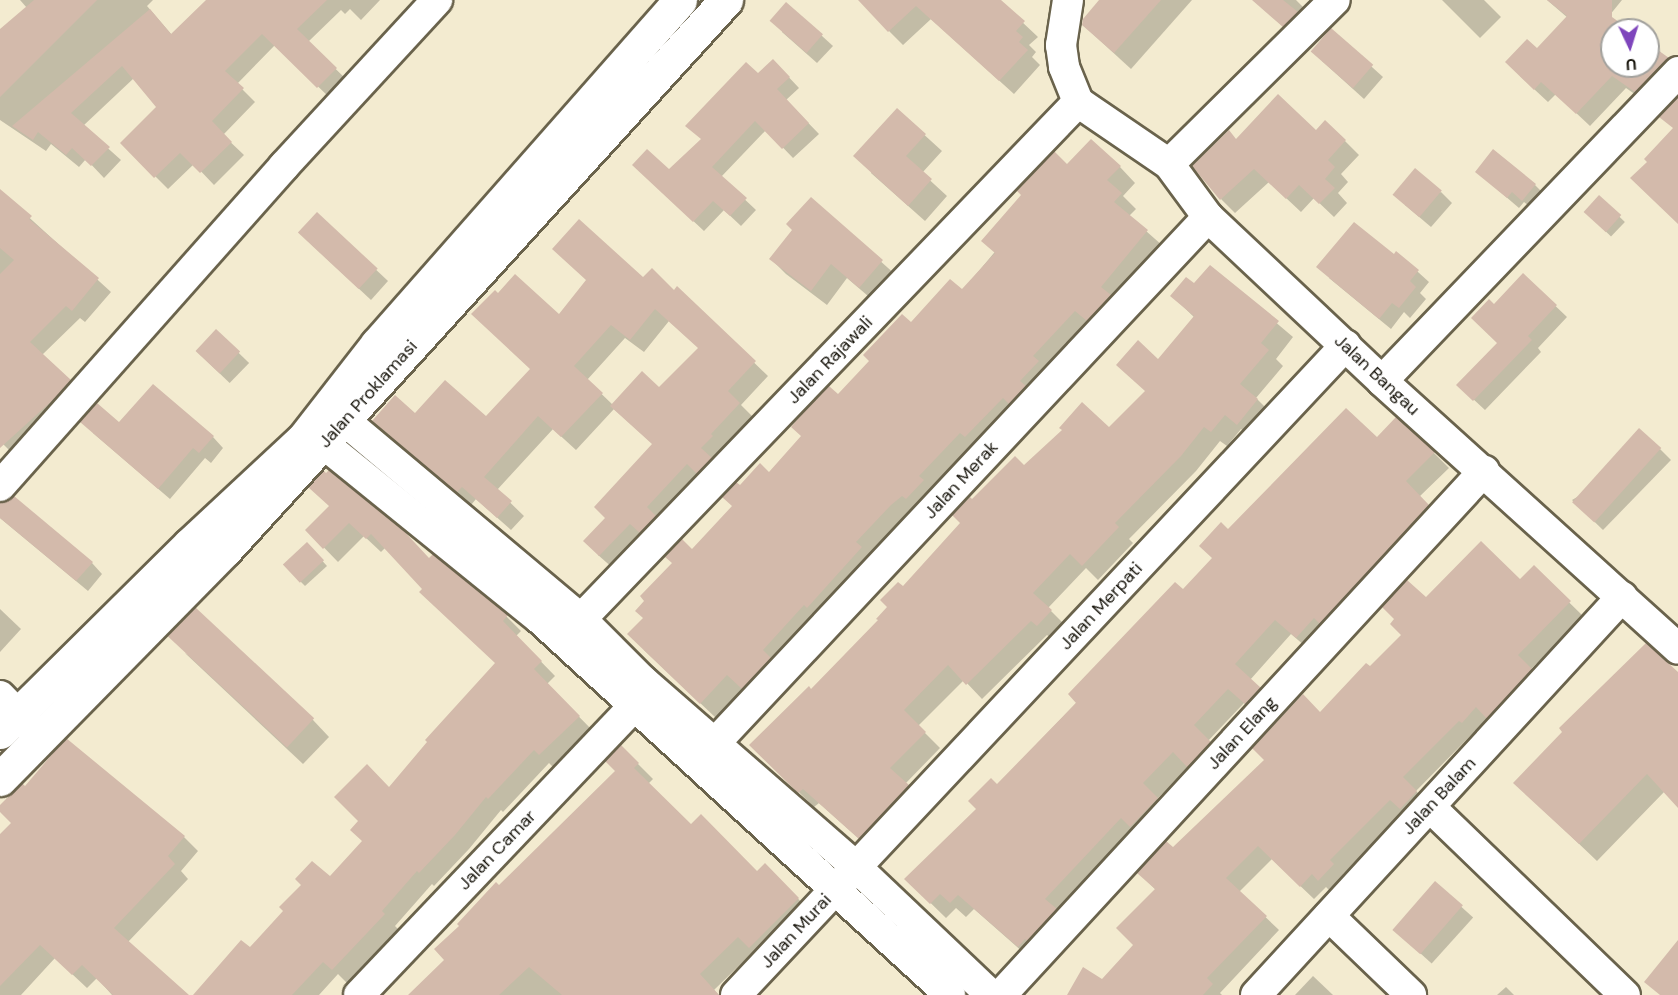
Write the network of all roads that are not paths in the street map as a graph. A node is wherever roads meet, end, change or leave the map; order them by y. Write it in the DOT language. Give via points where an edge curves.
graph roads {
  1 [pos="437,0"];
  2 [pos="680,0"];
  3 [pos="726,0"];
  4 [pos="1068,0"];
  5 [pos="1335,0"];
  6 [pos="1678,72"];
  7 [pos="1078,102"];
  8 [pos="1169,164"];
  9 [pos="1208,217"];
  10 [pos="1346,345"];
  11 [pos="1382,381"];
  12 [pos="325,428"];
  13 [pos="1484,471"];
  14 [pos="0,486"];
  15 [pos="1622,597"];
  16 [pos="581,619"];
  17 [pos="1678,648"];
  18 [pos="634,706"];
  19 [pos="6,715"];
  20 [pos="42,738"];
  21 [pos="715,743"];
  22 [pos="0,779"];
  23 [pos="1430,807"];
  24 [pos="856,867"];
  25 [pos="835,889"];
  26 [pos="1329,916"];
  27 [pos="359,995"];
  28 [pos="736,995"];
  29 [pos="950,995"];
  30 [pos="991,995"];
  31 [pos="1001,995"];
  32 [pos="1256,995"];
  33 [pos="1411,995"];
  34 [pos="1625,995"];
  1 -- 14 [label="street"];
  2 -- 12 [label="street, Jalan Proklamasi" via="377,344"];
  3 -- 12 [label="street, Jalan Proklamasi" via="445,306"];
  4 -- 7 [label="street" via="1061,45 1064,67"];
  5 -- 8 [label="street"];
  6 -- 11 [label="street"];
  7 -- 8 [label="street, Jalan Bangau"];
  7 -- 16 [label="street, Jalan Rajawali"];
  8 -- 9 [label="street, Jalan Bangau"];
  9 -- 10 [label="street, Jalan Bangau"];
  9 -- 21 [label="street, Jalan Merak"];
  10 -- 11 [label="street, Jalan Bangau"];
  10 -- 24 [label="street, Jalan Merpati"];
  11 -- 13 [label="street, Jalan Bangau"];
  12 -- 16 [label="street"];
  12 -- 18 [label="street"];
  12 -- 19 [label="street, Jalan Proklamasi" via="190,544"];
  12 -- 20 [label="street, Jalan Proklamasi" via="225,550"];
  13 -- 15 [label="street, Jalan Bangau"];
  13 -- 31 [label="street, Jalan Elang"];
  15 -- 17 [label="street, Jalan Bangau"];
  15 -- 23 [label="street, Jalan Balam"];
  16 -- 21 [label="street"];
  18 -- 25 [label="street"];
  18 -- 27 [label="street, Jalan Camar"];
  19 -- 20 [label="street"];
  20 -- 22 [label="street, Jalan Proklamasi"];
  21 -- 24 [label="street"];
  23 -- 26 [label="street, Jalan Balam"];
  23 -- 34 [label="street"];
  24 -- 25 [label="street, Jalan Murai"];
  24 -- 30 [label="street"];
  25 -- 28 [label="street, Jalan Murai"];
  25 -- 29 [label="street"];
  26 -- 32 [label="street, Jalan Balam"];
  26 -- 33 [label="street"];
}
